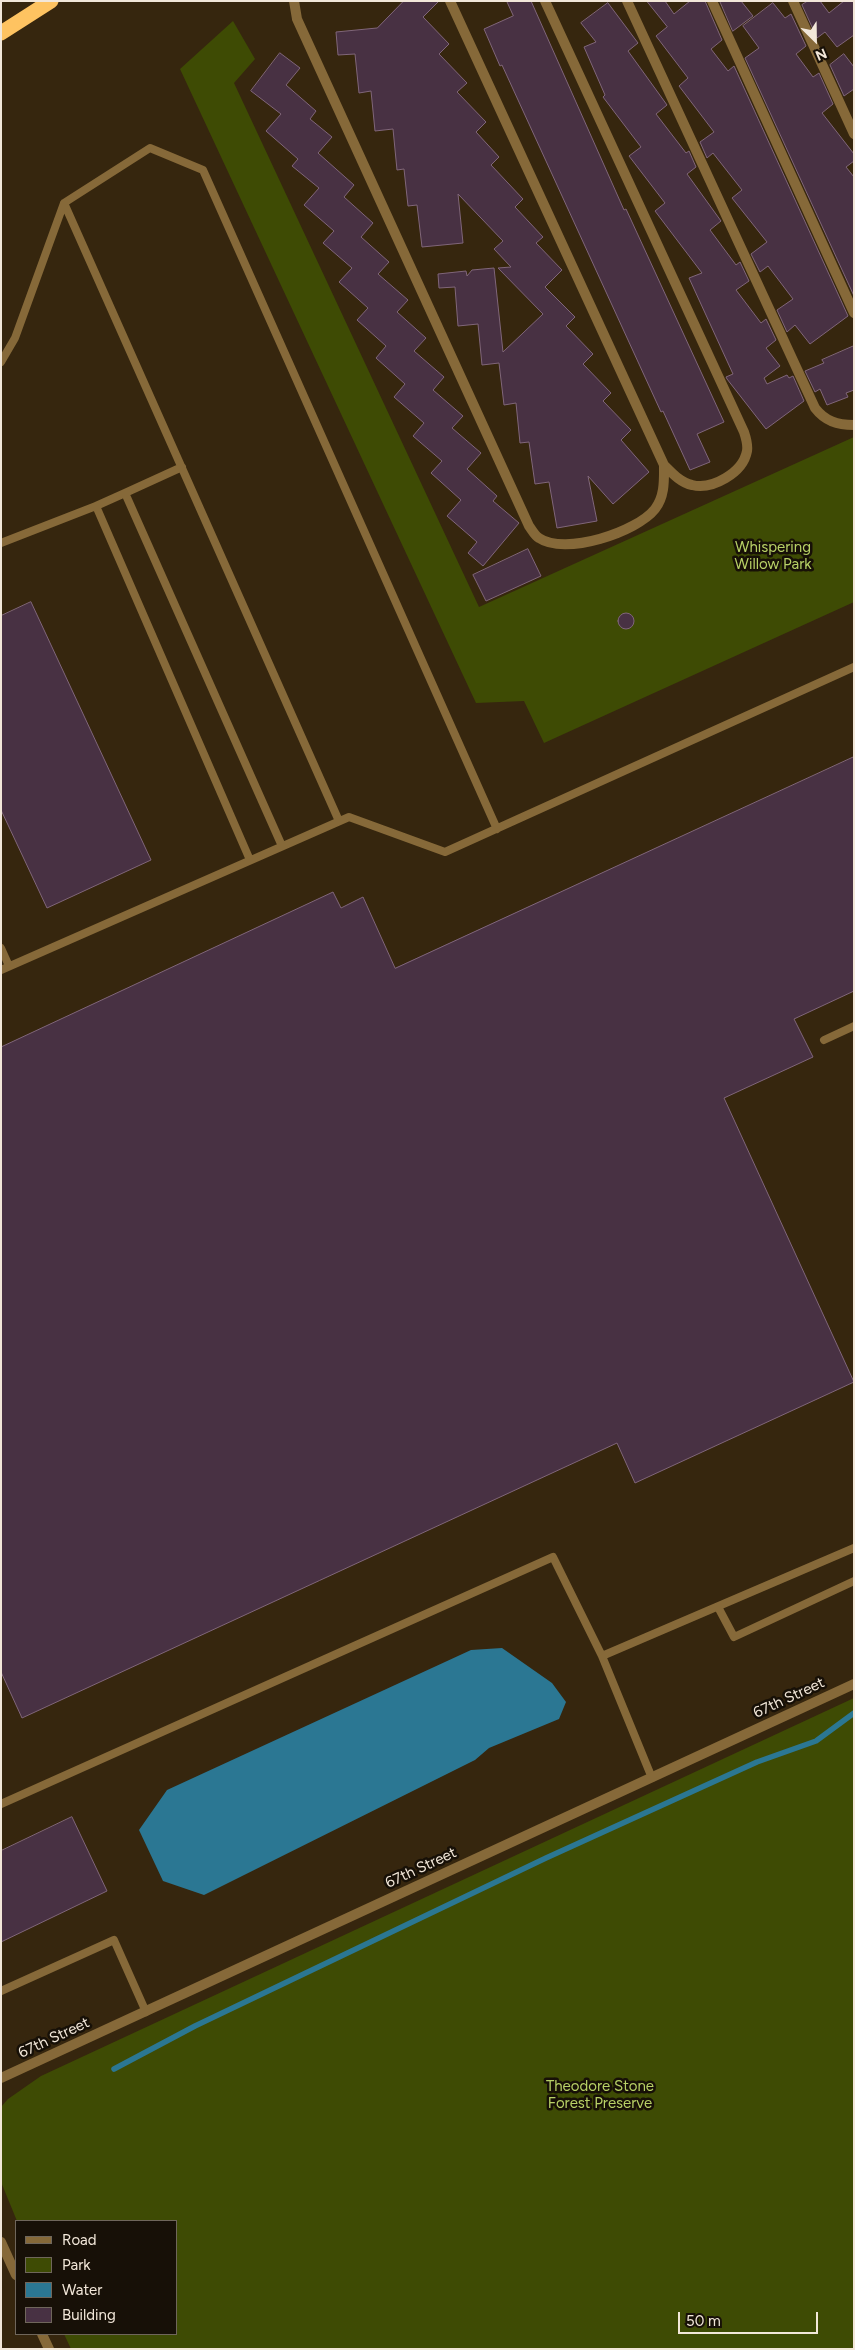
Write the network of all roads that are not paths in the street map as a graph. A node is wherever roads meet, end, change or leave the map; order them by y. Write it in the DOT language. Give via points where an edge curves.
graph roads {
  1 [pos="294,1"];
  2 [pos="450,1"];
  3 [pos="545,1"];
  4 [pos="628,1"];
  5 [pos="712,1"];
  6 [pos="793,1"];
  7 [pos="50,2"];
  8 [pos="1,33"];
  9 [pos="854,134"];
  10 [pos="64,203"];
  11 [pos="854,313"];
  12 [pos="1,362"];
  13 [pos="854,424"];
  14 [pos="664,465"];
  15 [pos="182,467"];
  16 [pos="125,494"];
  17 [pos="96,506"];
  18 [pos="1,543"];
  19 [pos="854,667"];
  20 [pos="339,821"];
  21 [pos="497,829"];
  22 [pos="282,846"];
  23 [pos="250,860"];
  24 [pos="1,948"];
  25 [pos="9,966"];
  26 [pos="1,970"];
  27 [pos="854,1026"];
  28 [pos="824,1040"];
  29 [pos="854,1548"];
  30 [pos="854,1581"];
  31 [pos="718,1607"];
  32 [pos="602,1656"];
  33 [pos="854,1684"];
  34 [pos="652,1778"];
  35 [pos="1,1804"];
  36 [pos="1,1990"];
  37 [pos="146,2012"];
  38 [pos="1,2078"];
  39 [pos="1,2242"];
  40 [pos="15,2273"];
  41 [pos="42,2335"];
  42 [pos="49,2349"];
  1 -- 14 [label="street" via="297,19 529,526 538,538 550,543 576,545 636,523 654,510 661,498"];
  2 -- 14 [label="street"];
  3 -- 14 [label="street" via="744,432 746,453 729,476 718,482 690,485"];
  4 -- 13 [label="street" via="815,408 830,421 841,425"];
  5 -- 11 [label="street"];
  6 -- 9 [label="street"];
  7 -- 8 [label="highway"];
  10 -- 12 [label="lane" via="15,338"];
  10 -- 15 [label="lane"];
  10 -- 21 [label="lane" via="150,148 203,170"];
  15 -- 16 [label="lane"];
  15 -- 20 [label="lane"];
  16 -- 17 [label="lane"];
  16 -- 22 [label="lane"];
  17 -- 18 [label="lane"];
  17 -- 23 [label="lane"];
  19 -- 21 [label="lane"];
  20 -- 21 [label="lane" via="349,817 446,852"];
  20 -- 22 [label="lane"];
  22 -- 23 [label="lane"];
  23 -- 25 [label="lane"];
  24 -- 25 [label="lane"];
  25 -- 26 [label="lane"];
  27 -- 28 [label="lane"];
  29 -- 31 [label="lane"];
  30 -- 31 [label="lane" via="734,1637"];
  31 -- 32 [label="lane"];
  32 -- 34 [label="lane"];
  32 -- 35 [label="lane" via="553,1557"];
  33 -- 34 [label="street, 67th Street"];
  34 -- 37 [label="street, 67th Street"];
  36 -- 37 [label="lane" via="114,1940"];
  37 -- 38 [label="street, 67th Street"];
  39 -- 40 [label="street"];
  41 -- 42 [label="street"];
}
